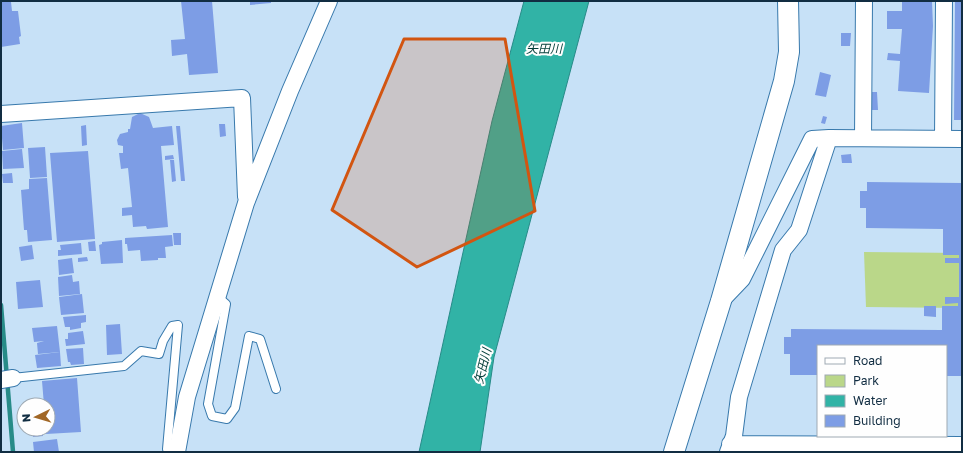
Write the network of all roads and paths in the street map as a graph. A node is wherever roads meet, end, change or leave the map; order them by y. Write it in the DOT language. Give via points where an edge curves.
graph roads {
  1 [pos="329,1"];
  2 [pos="788,1"];
  3 [pos="864,1"];
  4 [pos="944,1"];
  5 [pos="1,114"];
  6 [pos="829,138"];
  7 [pos="863,138"];
  8 [pos="943,138"];
  9 [pos="962,139"];
  10 [pos="246,203"];
  11 [pos="218,297"];
  12 [pos="722,301"];
  13 [pos="7,379"];
  14 [pos="276,389"];
  15 [pos="962,445"];
  16 [pos="729,448"];
  17 [pos="899,448"];
  18 [pos="169,452"];
  19 [pos="177,452"];
  20 [pos="674,452"];
  1 -- 10 [label="street"];
  2 -- 12 [label="street" via="789,52 784,81"];
  3 -- 7 [label="street"];
  4 -- 8 [label="street"];
  5 -- 10 [label="street" via="242,98"];
  6 -- 7 [label="street"];
  6 -- 12 [label="street" via="812,140 742,278"];
  6 -- 16 [label="street" via="799,230 784,250 739,397 734,436"];
  7 -- 8 [label="street"];
  8 -- 9 [label="street"];
  10 -- 11 [label="street"];
  11 -- 14 [label="lane" via="226,304 208,404 212,416 227,419 235,408 249,336 260,339"];
  11 -- 19 [label="street" via="188,397"];
  12 -- 20 [label="street"];
  13 -- 18 [label="lane" via="124,366 141,351 159,354 162,341 172,326 178,325 167,449"];
  15 -- 17 [label="street"];
  16 -- 17 [label="street"];
}
